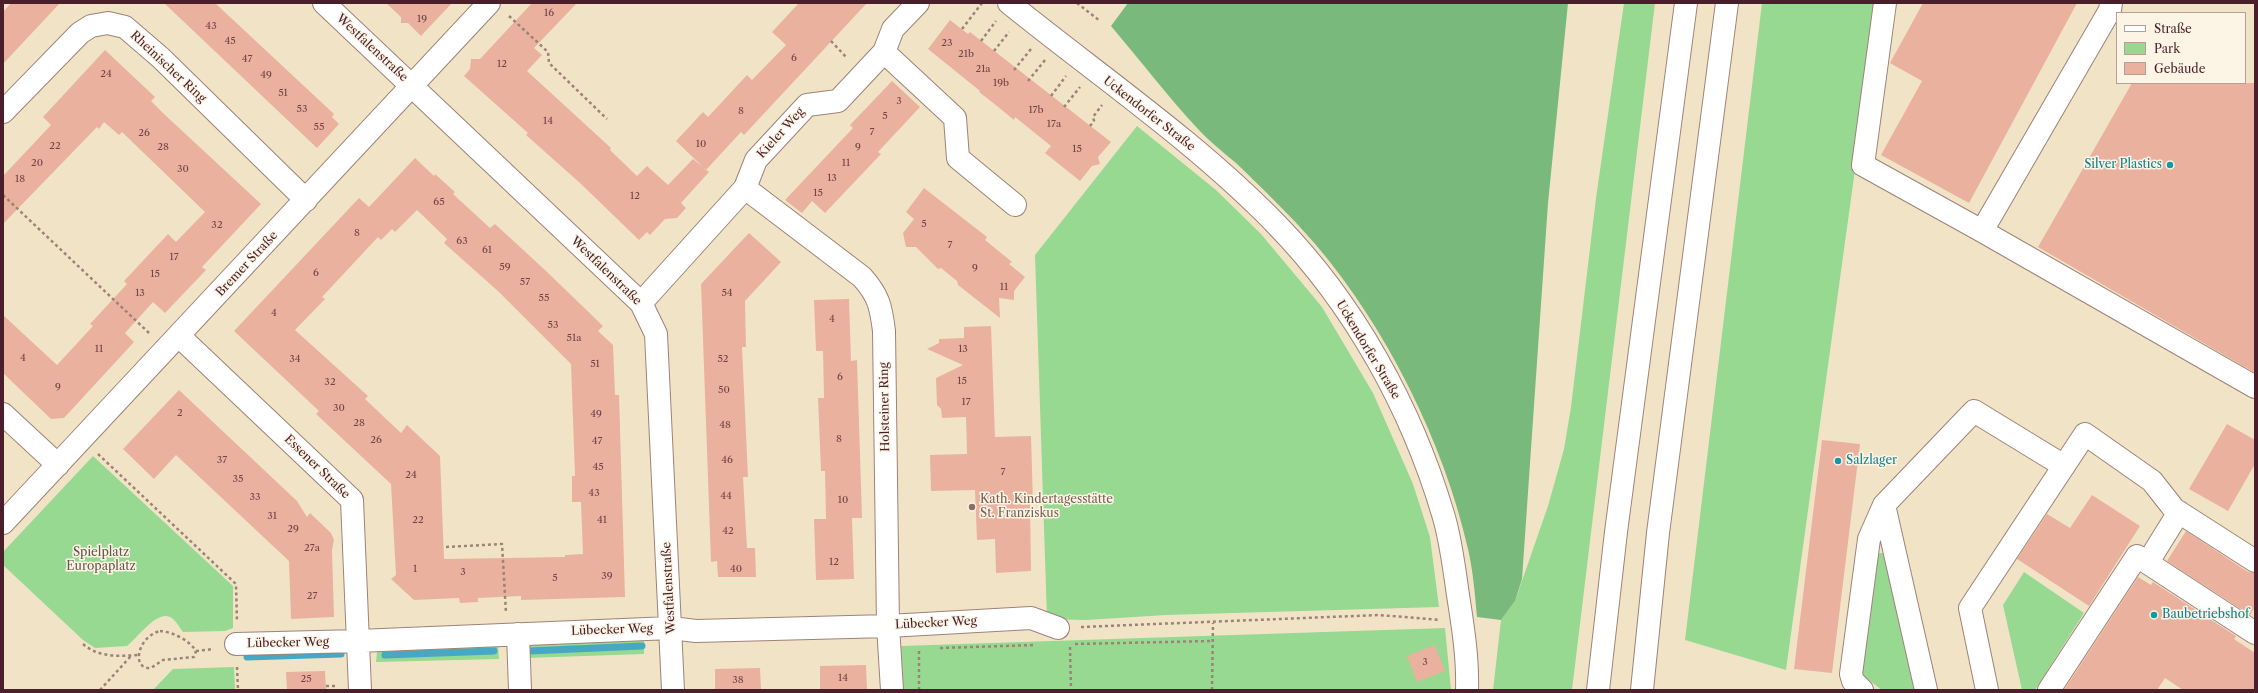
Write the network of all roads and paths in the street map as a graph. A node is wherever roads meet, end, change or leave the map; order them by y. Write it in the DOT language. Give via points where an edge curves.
graph roads {
  1 [pos="324,3"];
  2 [pos="489,3"];
  3 [pos="918,3"];
  4 [pos="982,3"];
  5 [pos="1077,3"];
  6 [pos="1686,3"];
  7 [pos="1727,3"];
  8 [pos="1884,3"];
  9 [pos="2111,3"];
  10 [pos="1004,11"];
  11 [pos="508,15"];
  12 [pos="1100,21"];
  13 [pos="962,29"];
  14 [pos="1012,29"];
  15 [pos="981,41"];
  16 [pos="1033,46"];
  17 [pos="994,51"];
  18 [pos="884,52"];
  19 [pos="1046,57"];
  20 [pos="1014,70"];
  21 [pos="1068,74"];
  22 [pos="1028,81"];
  23 [pos="1082,85"];
  24 [pos="412,86"];
  25 [pos="1051,96"];
  26 [pos="1104,102"];
  27 [pos="1064,107"];
  28 [pos="3,112"];
  29 [pos="607,119"];
  30 [pos="1090,126"];
  31 [pos="745,188"];
  32 [pos="3,195"];
  33 [pos="306,200"];
  34 [pos="1015,205"];
  35 [pos="1982,231"];
  36 [pos="641,303"];
  37 [pos="173,343"];
  38 [pos="2255,387"];
  39 [pos="3,414"];
  40 [pos="82,439"];
  41 [pos="58,465"];
  42 [pos="2064,466"];
  43 [pos="1884,505"];
  44 [pos="2179,512"];
  45 [pos="3,523"];
  46 [pos="446,547"];
  47 [pos="2148,562"];
  48 [pos="2255,562"];
  49 [pos="1462,621"];
  50 [pos="1213,623"];
  51 [pos="888,626"];
  52 [pos="671,628"];
  53 [pos="1058,628"];
  54 [pos="2255,633"];
  55 [pos="510,634"];
  56 [pos="358,641"];
  57 [pos="1211,641"];
  58 [pos="83,644"];
  59 [pos="236,644"];
  60 [pos="1038,645"];
  61 [pos="934,648"];
  62 [pos="926,649"];
  63 [pos="139,655"];
  64 [pos="131,656"];
  65 [pos="100,690"];
  66 [pos="360,690"];
  67 [pos="506,690"];
  68 [pos="520,690"];
  69 [pos="673,690"];
  70 [pos="892,690"];
  71 [pos="919,690"];
  72 [pos="1071,690"];
  73 [pos="1212,690"];
  74 [pos="1467,690"];
  75 [pos="1598,690"];
  76 [pos="1642,690"];
  77 [pos="1862,690"];
  78 [pos="1926,690"];
  79 [pos="1987,690"];
  80 [pos="2049,690"];
  1 -- 24 [label="main road, Westfalenstraße"];
  2 -- 24 [label="main road, Bremer Straße"];
  3 -- 18 [label="main road, Kieler Weg" via="893,28"];
  4 -- 13 [label="path"];
  5 -- 12 [label="path"];
  6 -- 75 [label="main road" via="1616,532"];
  7 -- 76 [label="main road" via="1658,533"];
  8 -- 35 [label="main road" via="1863,165"];
  9 -- 35 [label="main road" via="2110,10"];
  10 -- 15 [label="path"];
  10 -- 49 [label="main road, Uckendorfer Straße" via="1179,136 1276,224 1319,273 1357,326 1408,421 1444,515"];
  11 -- 29 [label="path" via="548,52 549,63"];
  14 -- 17 [label="path"];
  16 -- 20 [label="path"];
  18 -- 31 [label="main road, Kieler Weg" via="838,101 807,105 756,160"];
  18 -- 34 [label="main road" via="954,118 958,158"];
  19 -- 22 [label="path"];
  21 -- 25 [label="path"];
  23 -- 27 [label="path"];
  24 -- 33 [label="main road, Bremer Straße"];
  24 -- 36 [label="main road, Westfalenstraße"];
  26 -- 30 [label="path" via="1092,117 1094,121"];
  28 -- 33 [label="main road, Rheinischer Ring" via="80,33 90,26 108,23 125,27 161,58"];
  31 -- 36 [label="main road, Kieler Weg"];
  31 -- 51 [label="main road, Holsteiner Ring" via="862,277 874,290 880,306 884,331"];
  32 -- 37 [label="path"];
  33 -- 37 [label="main road, Bremer Straße"];
  35 -- 38 [label="main road"];
  36 -- 52 [label="main road, Westfalenstraße" via="656,334"];
  37 -- 40 [label="main road, Bremer Straße"];
  37 -- 56 [label="main road, Essener Straße" via="352,500"];
  39 -- 41 [label="main road"];
  40 -- 41 [label="main road, Bremer Straße"];
  40 -- 59 [label="path" via="236,584"];
  41 -- 45 [label="main road, Bremer Straße"];
  42 -- 43 [label="main road" via="1974,410"];
  42 -- 44 [label="main road" via="2085,434 2152,481"];
  42 -- 79 [label="main road" via="1970,608"];
  43 -- 77 [label="main road" via="1869,539 1851,674 1853,681"];
  43 -- 78 [label="main road"];
  44 -- 47 [label="main road"];
  44 -- 48 [label="main road"];
  46 -- 55 [label="path" via="502,544"];
  47 -- 54 [label="main road"];
  47 -- 80 [label="main road" via="2137,556"];
  49 -- 50 [label="path" via="1379,615"];
  49 -- 74 [label="main road, Uckendorfer Straße" via="1468,671"];
  50 -- 53 [label="path"];
  50 -- 57 [label="path"];
  51 -- 52 [label="main road, Lübecker Weg" via="696,631"];
  51 -- 53 [label="main road, Lübecker Weg" via="1031,618"];
  51 -- 70 [label="main road, Holsteiner Ring"];
  52 -- 55 [label="main road, Lübecker Weg"];
  52 -- 69 [label="main road, Westfalenstraße"];
  55 -- 56 [label="main road, Lübecker Weg"];
  55 -- 67 [label="main road"];
  55 -- 68 [label="main road"];
  56 -- 59 [label="main road, Lübecker Weg"];
  56 -- 66 [label="main road, Essener Straße"];
  57 -- 72 [label="path" via="1070,644"];
  57 -- 73 [label="path"];
  58 -- 64 [label="path" via="92,651 104,655"];
  60 -- 61 [label="path"];
  62 -- 71 [label="path" via="918,649"];
  63 -- 63 [label="path" via="138,651 143,641 160,631 173,633 196,651 194,657 163,660 149,668 141,664"];
  63 -- 64 [label="path"];
  64 -- 65 [label="path"];
}
